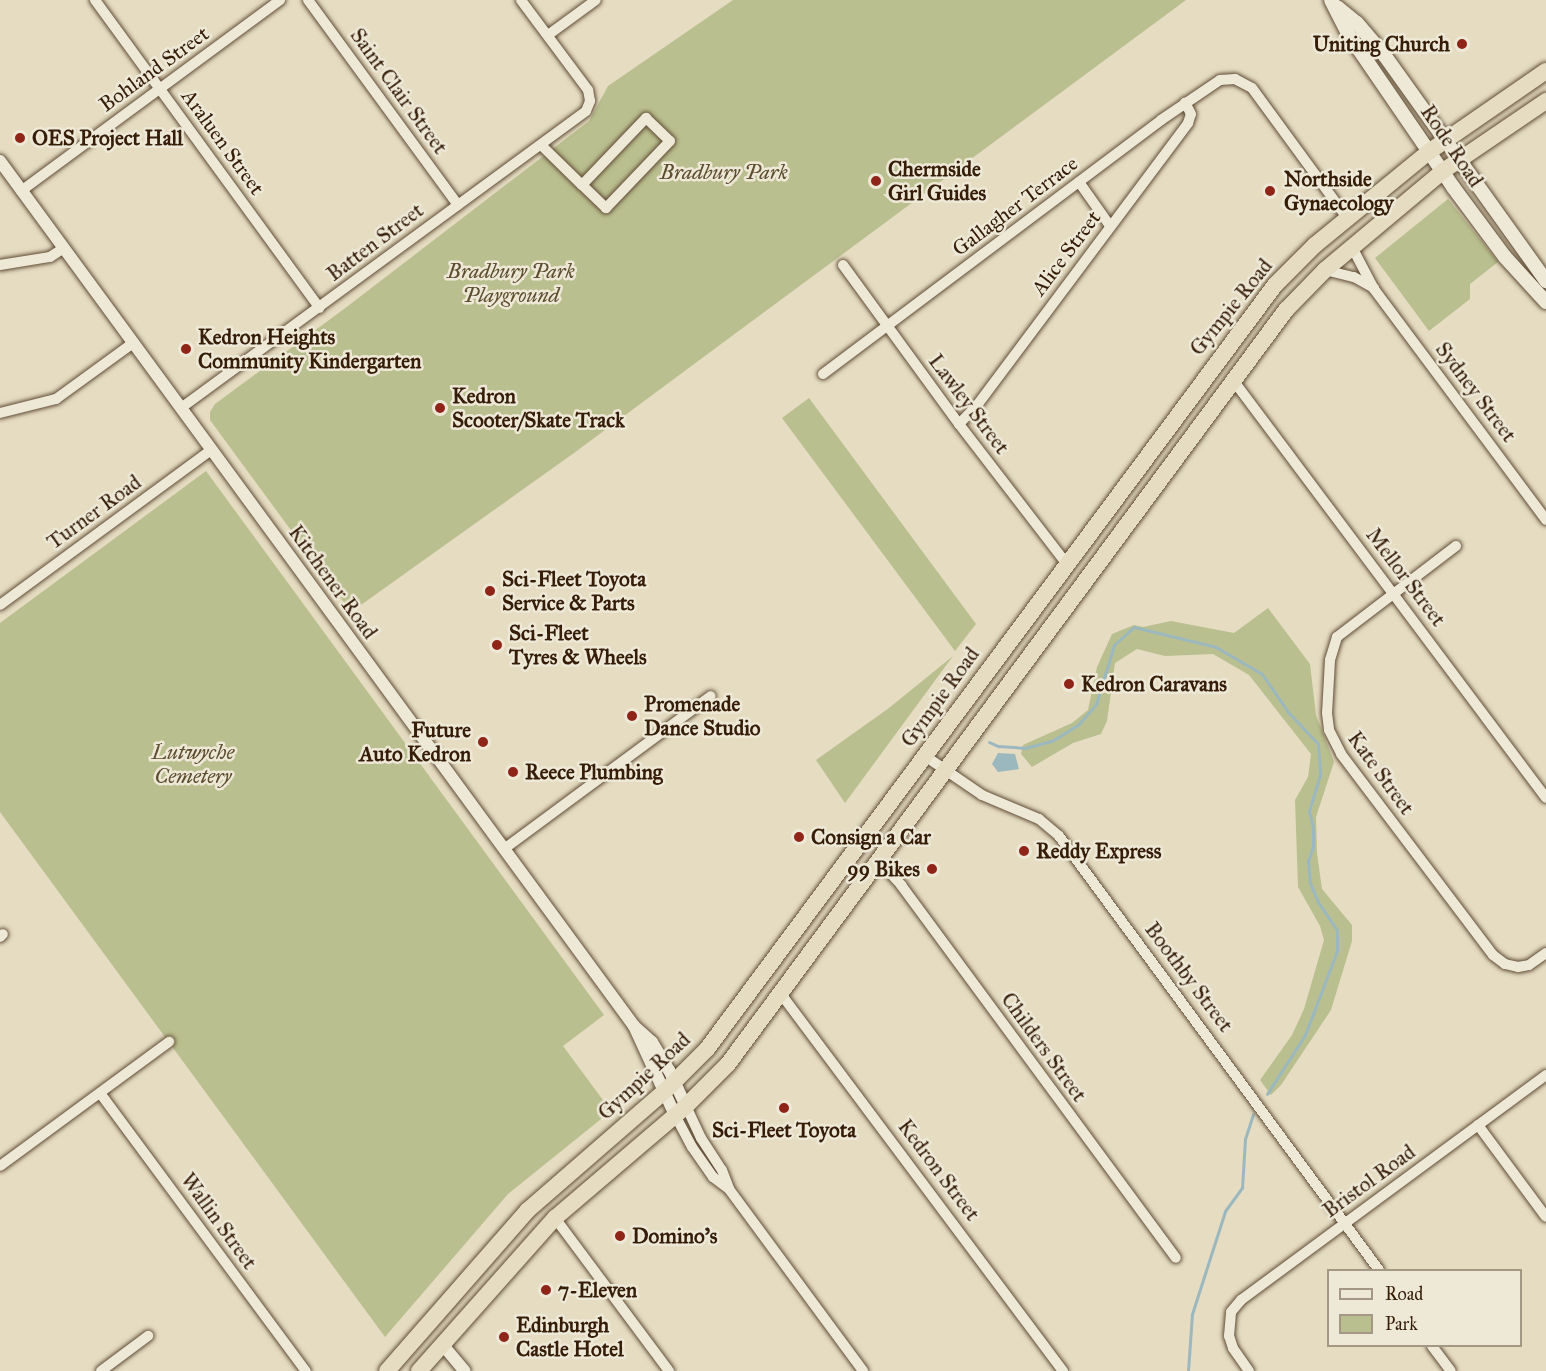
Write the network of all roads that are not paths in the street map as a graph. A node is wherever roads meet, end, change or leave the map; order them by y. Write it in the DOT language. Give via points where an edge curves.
graph roads {
  1 [pos="95,0"];
  2 [pos="280,0"];
  3 [pos="308,0"];
  4 [pos="521,0"];
  5 [pos="596,0"];
  6 [pos="1333,3"];
  7 [pos="548,35"];
  8 [pos="1546,71"];
  9 [pos="160,88"];
  10 [pos="1546,101"];
  11 [pos="1185,102"];
  12 [pos="1445,139"];
  13 [pos="541,144"];
  14 [pos="1430,151"];
  15 [pos="1459,160"];
  16 [pos="0,161"];
  17 [pos="1443,171"];
  18 [pos="1079,182"];
  19 [pos="582,185"];
  20 [pos="21,191"];
  21 [pos="458,205"];
  22 [pos="1347,218"];
  23 [pos="1110,226"];
  24 [pos="1352,247"];
  25 [pos="64,248"];
  26 [pos="0,265"];
  27 [pos="843,265"];
  28 [pos="1325,270"];
  29 [pos="1546,281"];
  30 [pos="1374,289"];
  31 [pos="1546,302"];
  32 [pos="320,308"];
  33 [pos="887,326"];
  34 [pos="133,343"];
  35 [pos="823,374"];
  36 [pos="1233,380"];
  37 [pos="181,408"];
  38 [pos="0,413"];
  39 [pos="959,424"];
  40 [pos="212,450"];
  41 [pos="1546,520"];
  42 [pos="1456,546"];
  43 [pos="1067,564"];
  44 [pos="1394,592"];
  45 [pos="0,605"];
  46 [pos="1001,695"];
  47 [pos="711,696"];
  48 [pos="967,698"];
  49 [pos="925,756"];
  50 [pos="945,771"];
  51 [pos="1546,798"];
  52 [pos="504,849"];
  53 [pos="879,861"];
  54 [pos="1546,953"];
  55 [pos="781,994"];
  56 [pos="169,1042"];
  57 [pos="1546,1074"];
  58 [pos="670,1087"];
  59 [pos="100,1094"];
  60 [pos="681,1111"];
  61 [pos="1478,1125"];
  62 [pos="0,1166"];
  63 [pos="1546,1217"];
  64 [pos="555,1218"];
  65 [pos="1345,1223"];
  66 [pos="1176,1258"];
  67 [pos="1378,1269"];
  68 [pos="148,1336"];
  69 [pos="442,1344"];
  70 [pos="1433,1347"];
  71 [pos="101,1371"];
  72 [pos="306,1371"];
  73 [pos="387,1371"];
  74 [pos="419,1371"];
  75 [pos="465,1371"];
  76 [pos="669,1371"];
  77 [pos="863,1371"];
  78 [pos="1064,1371"];
  79 [pos="1249,1371"];
  80 [pos="1450,1371"];
  1 -- 9 [label="street, Araluen Street"];
  2 -- 9 [label="street, Bohland Street"];
  3 -- 21 [label="street, Saint Clair Street"];
  4 -- 7 [label="street"];
  5 -- 7 [label="street"];
  6 -- 12 [label="main road, Rode Road" via="1357,23 1385,56"];
  6 -- 14 [label="main road, Rode Road" via="1347,32"];
  7 -- 13 [label="street, Batten Street" via="588,90 589,104 583,114"];
  8 -- 12 [label="highway, Gympie Road"];
  9 -- 20 [label="street, Bohland Street"];
  9 -- 32 [label="street, Araluen Street"];
  10 -- 15 [label="highway"];
  11 -- 18 [label="street, Gallagher Terrace"];
  11 -- 22 [label="street, Gallagher Terrace" via="1220,80 1246,83"];
  11 -- 23 [label="street, Alice Street" via="1190,120"];
  12 -- 14 [label="highway, Gympie Road"];
  12 -- 15 [label="main road, Rode Road"];
  13 -- 19 [label="street"];
  13 -- 21 [label="street, Batten Street"];
  14 -- 17 [label="main road, Rode Road"];
  14 -- 22 [label="highway, Gympie Road"];
  15 -- 17 [label="highway"];
  15 -- 29 [label="main road, Rode Road"];
  16 -- 20 [label="street, Kitchener Road"];
  17 -- 24 [label="highway"];
  17 -- 31 [label="main road, Rode Road" via="1505,257"];
  18 -- 23 [label="street"];
  18 -- 33 [label="street, Gallagher Terrace"];
  19 -- 19 [label="street" via="606,208 670,141 646,118"];
  20 -- 25 [label="street, Kitchener Road"];
  21 -- 32 [label="street, Batten Street"];
  22 -- 43 [label="highway, Gympie Road" via="1294,265 1258,305"];
  23 -- 39 [label="street, Alice Street"];
  24 -- 28 [label="highway"];
  24 -- 30 [label="street, Sydney Street"];
  25 -- 26 [label="street" via="50,257"];
  25 -- 34 [label="street, Kitchener Road"];
  27 -- 33 [label="street, Lawley Street"];
  28 -- 30 [label="street, Sydney Street" via="1354,277"];
  28 -- 36 [label="highway" via="1280,317"];
  30 -- 41 [label="street, Sydney Street"];
  32 -- 37 [label="street, Batten Street"];
  33 -- 35 [label="street, Gallagher Terrace"];
  33 -- 39 [label="street, Lawley Street"];
  34 -- 37 [label="street, Kitchener Road"];
  34 -- 38 [label="street" via="56,399"];
  36 -- 44 [label="street, Mellor Street"];
  36 -- 46 [label="highway"];
  37 -- 40 [label="street, Kitchener Road"];
  39 -- 43 [label="street, Lawley Street"];
  40 -- 45 [label="street, Turner Road"];
  40 -- 52 [label="street, Kitchener Road"];
  42 -- 44 [label="street, Kate Street"];
  43 -- 48 [label="highway, Gympie Road"];
  44 -- 51 [label="street, Mellor Street"];
  44 -- 54 [label="street, Kate Street" via="1342,632 1334,644 1327,713 1332,738 1493,955 1518,967 1529,965"];
  46 -- 48 [label="highway" via="984,699 977,706"];
  46 -- 50 [label="highway"];
  47 -- 52 [label="street"];
  48 -- 49 [label="highway, Gympie Road"];
  49 -- 50 [label="street, Boothby Street"];
  49 -- 58 [label="highway, Gympie Road" via="720,1032"];
  50 -- 53 [label="highway"];
  50 -- 65 [label="street, Boothby Street" via="990,800 1039,819 1059,836"];
  52 -- 58 [label="street, Kitchener Road" via="634,1026"];
  53 -- 55 [label="highway"];
  53 -- 66 [label="street, Childers Street" via="901,885"];
  55 -- 60 [label="highway" via="723,1070"];
  55 -- 78 [label="street, Kedron Street"];
  56 -- 59 [label="street"];
  57 -- 61 [label="street, Bristol Road"];
  58 -- 60 [label="street, Kitchener Road"];
  58 -- 73 [label="highway, Gympie Road" via="528,1210"];
  59 -- 62 [label="street"];
  59 -- 72 [label="street, Wallin Street"];
  60 -- 64 [label="highway"];
  60 -- 77 [label="street" via="722,1170 729,1189"];
  61 -- 63 [label="street"];
  61 -- 65 [label="street, Bristol Road"];
  64 -- 69 [label="highway"];
  64 -- 76 [label="street"];
  65 -- 67 [label="street, Boothby Street"];
  65 -- 79 [label="street, Bristol Road" via="1241,1299 1232,1312 1228,1329 1233,1348"];
  68 -- 71 [label="street"];
  69 -- 74 [label="highway"];
  69 -- 75 [label="street"];
  70 -- 80 [label="street"];
}
